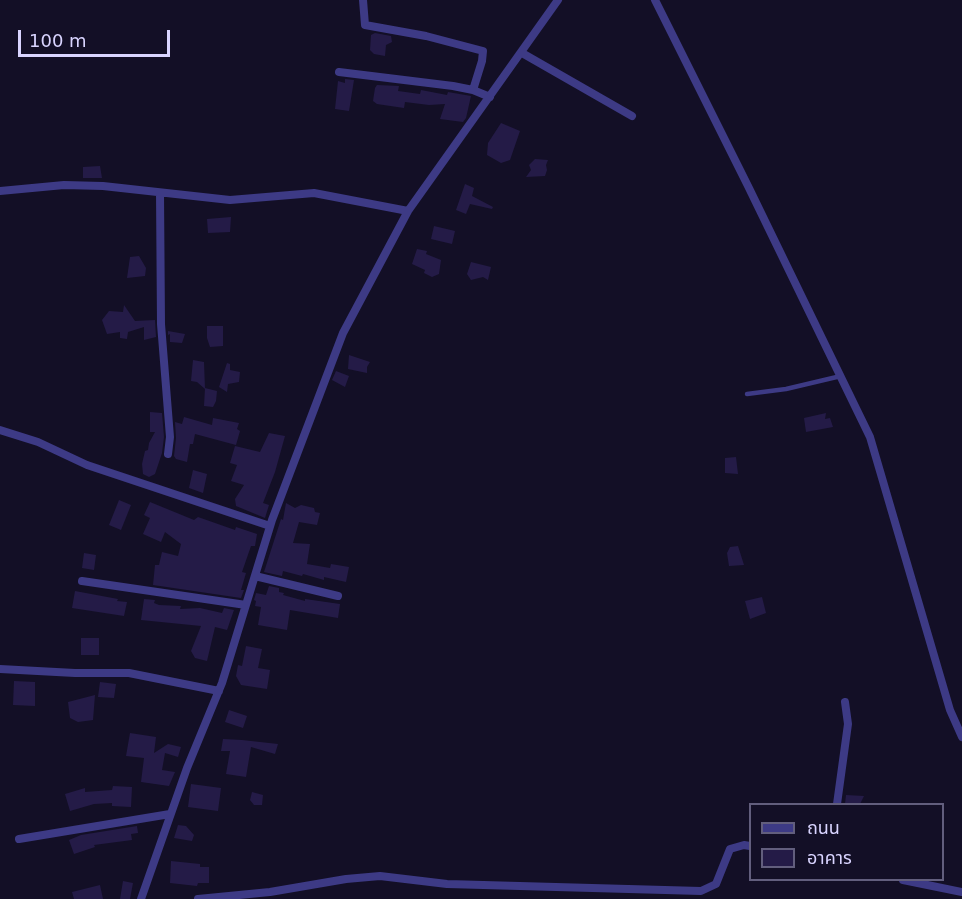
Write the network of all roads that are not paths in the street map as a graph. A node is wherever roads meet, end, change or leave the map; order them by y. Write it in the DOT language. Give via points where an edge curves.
graph roads {
  1 [pos="363,0"];
  2 [pos="558,0"];
  3 [pos="655,0"];
  4 [pos="522,53"];
  5 [pos="339,72"];
  6 [pos="473,90"];
  7 [pos="490,97"];
  8 [pos="632,116"];
  9 [pos="0,190"];
  10 [pos="160,193"];
  11 [pos="408,211"];
  12 [pos="841,376"];
  13 [pos="747,394"];
  14 [pos="0,430"];
  15 [pos="168,454"];
  16 [pos="270,526"];
  17 [pos="255,576"];
  18 [pos="82,581"];
  19 [pos="338,596"];
  20 [pos="246,605"];
  21 [pos="0,669"];
  22 [pos="219,691"];
  23 [pos="845,702"];
  24 [pos="962,736"];
  25 [pos="837,803"];
  26 [pos="170,814"];
  27 [pos="19,839"];
  28 [pos="749,846"];
  29 [pos="912,881"];
  30 [pos="962,892"];
  31 [pos="141,899"];
  32 [pos="198,899"];
  1 -- 6 [label="street" via="365,25 483,51"];
  2 -- 4 [label="street"];
  3 -- 12 [label="street"];
  4 -- 7 [label="street"];
  4 -- 8 [label="street"];
  5 -- 6 [label="street"];
  6 -- 7 [label="street"];
  7 -- 11 [label="street"];
  9 -- 10 [label="street" via="64,185"];
  10 -- 11 [label="street" via="230,200 314,193"];
  10 -- 15 [label="street" via="161,324"];
  11 -- 16 [label="street" via="343,333"];
  12 -- 13 [label="lane" via="786,390"];
  12 -- 24 [label="street" via="870,437 950,710"];
  14 -- 16 [label="street" via="38,441 87,465"];
  16 -- 17 [label="street"];
  17 -- 19 [label="street"];
  17 -- 20 [label="street"];
  18 -- 20 [label="street"];
  20 -- 22 [label="street"];
  21 -- 22 [label="street" via="129,673"];
  22 -- 26 [label="street"];
  23 -- 25 [label="street" via="848,724"];
  26 -- 27 [label="street"];
  26 -- 31 [label="street"];
  28 -- 32 [label="street" via="730,849 716,884 701,891 447,884 380,876"];
  29 -- 30 [label="street"];
}
